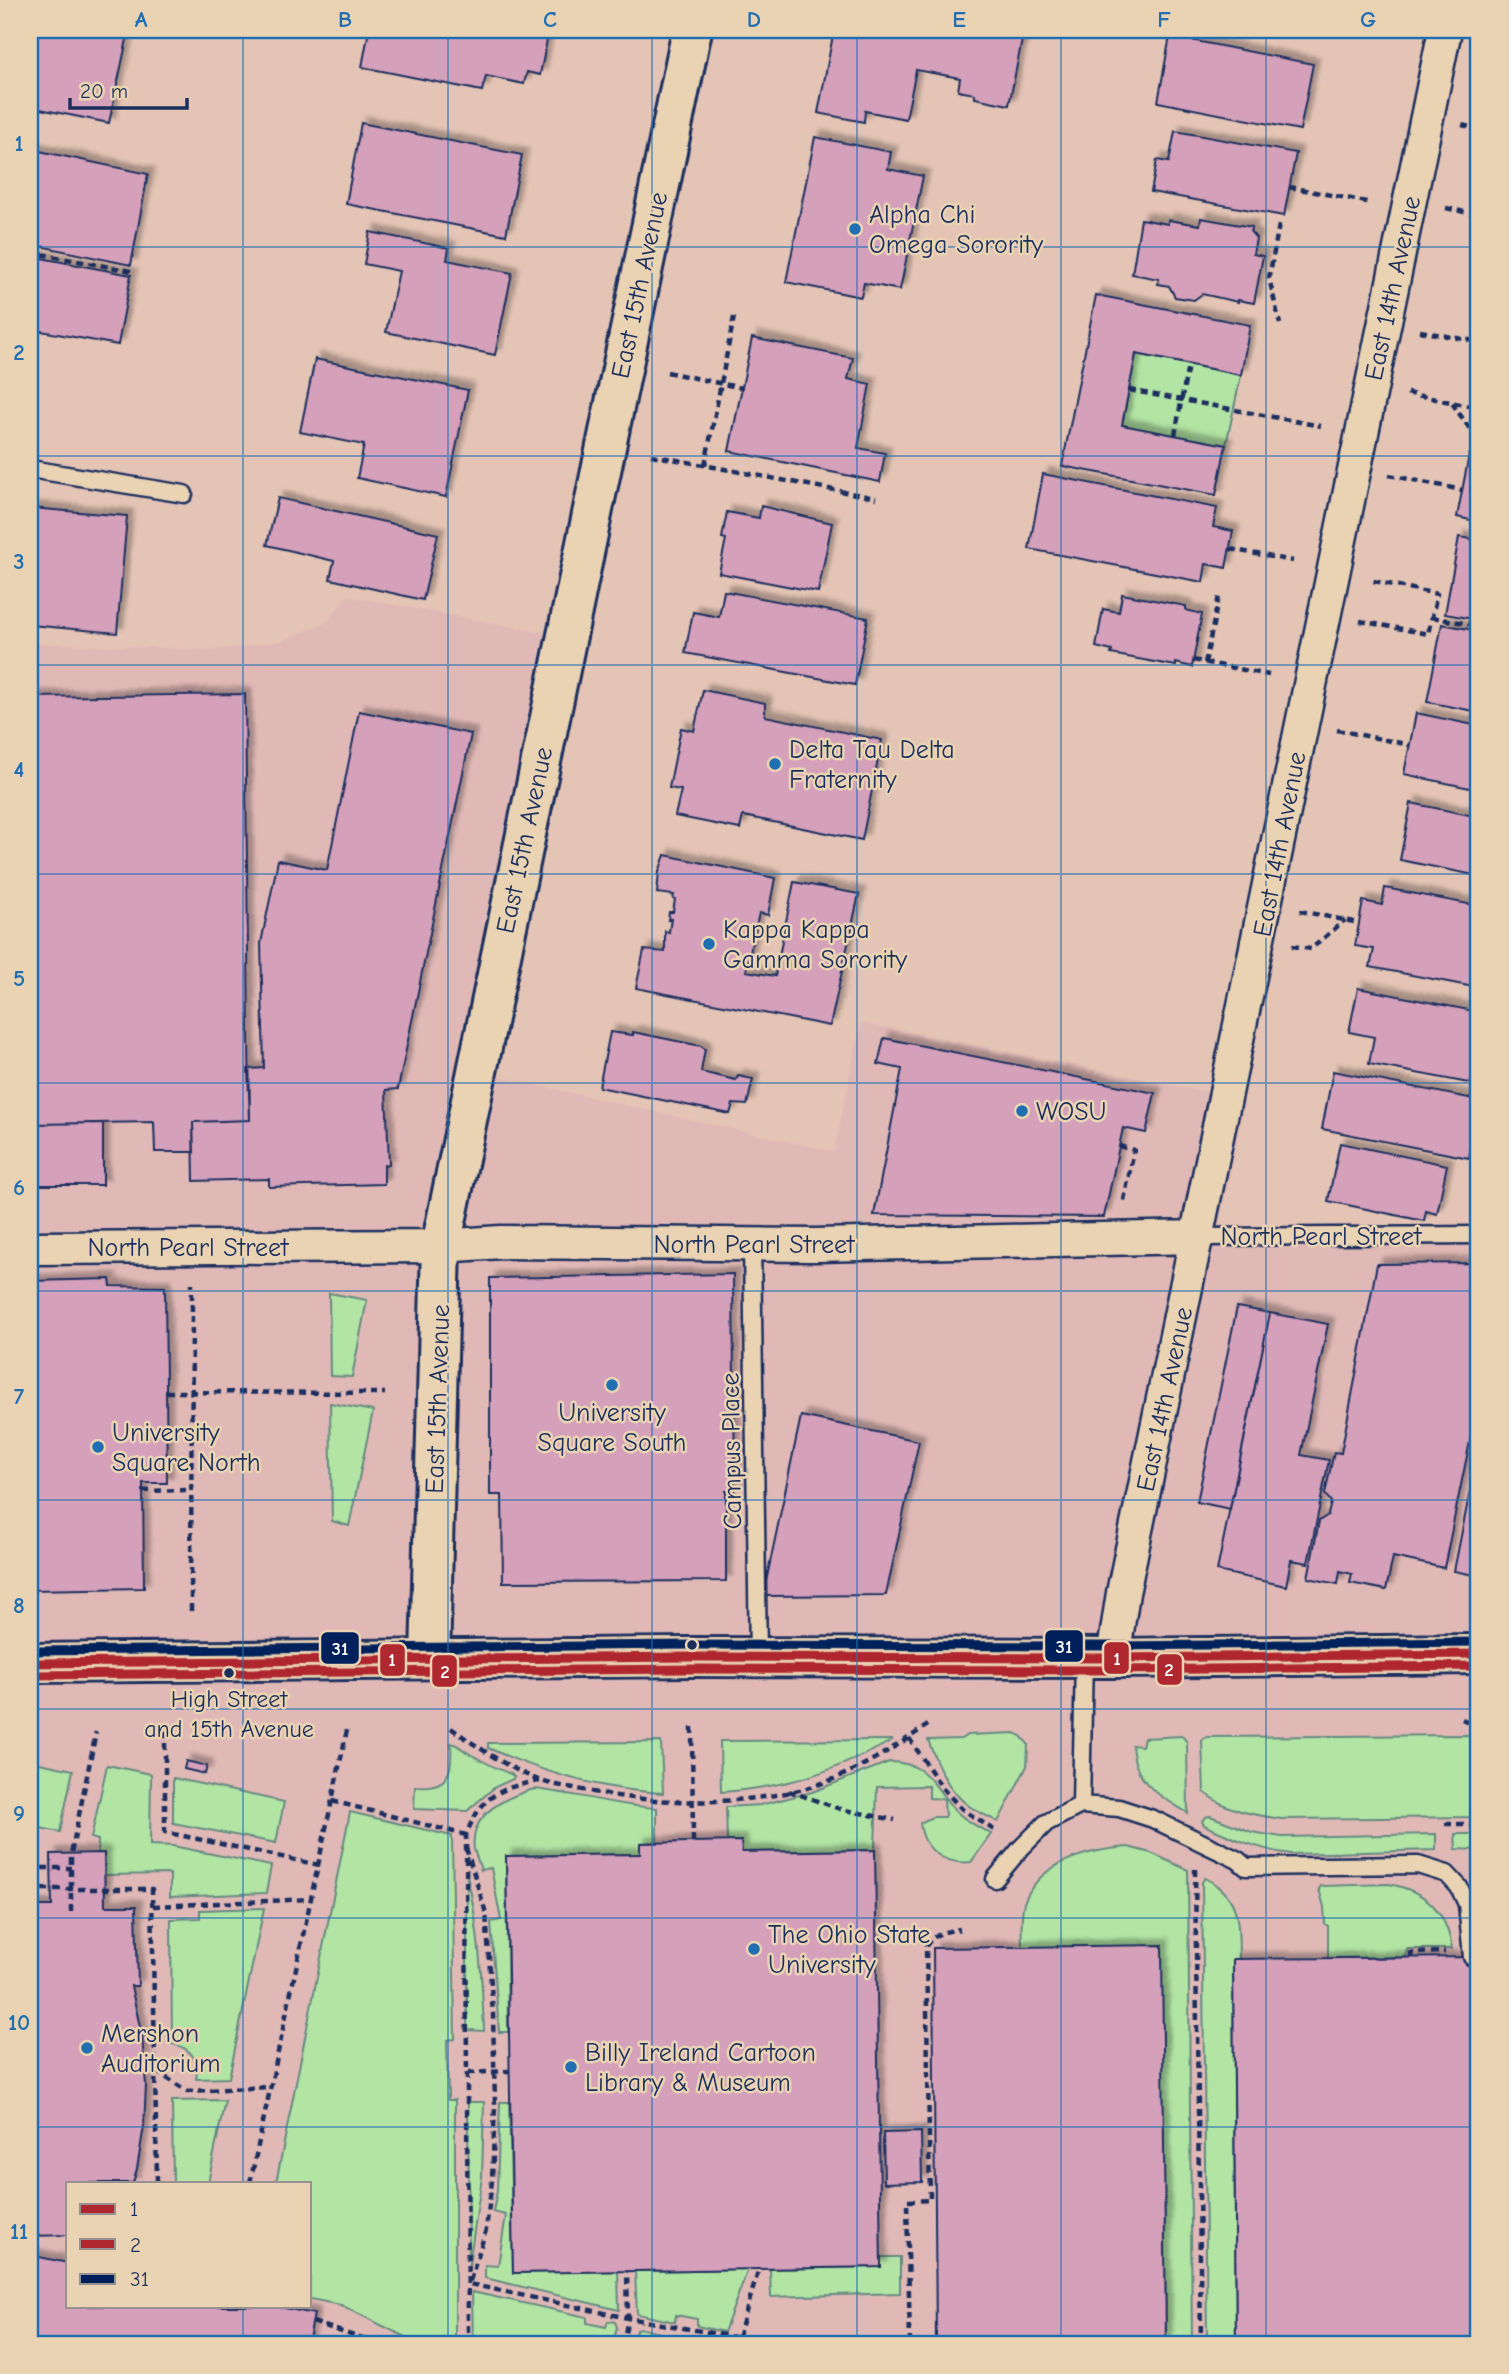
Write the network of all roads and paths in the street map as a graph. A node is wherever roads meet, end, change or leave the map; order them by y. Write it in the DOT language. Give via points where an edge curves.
graph roads {
  1 [pos="692,30"];
  2 [pos="1445,30"];
  3 [pos="1462,125"];
  4 [pos="1479,129"];
  5 [pos="1290,187"];
  6 [pos="1367,202"];
  7 [pos="1445,208"];
  8 [pos="1479,215"];
  9 [pos="1279,225"];
  10 [pos="30,252"];
  11 [pos="131,271"];
  12 [pos="734,317"];
  13 [pos="1280,324"];
  14 [pos="1420,331"];
  15 [pos="1479,342"];
  16 [pos="1188,365"];
  17 [pos="667,372"];
  18 [pos="721,384"];
  19 [pos="742,388"];
  20 [pos="1129,390"];
  21 [pos="1407,393"];
  22 [pos="1182,400"];
  23 [pos="1452,402"];
  24 [pos="1479,408"];
  25 [pos="1321,426"];
  26 [pos="1479,433"];
  27 [pos="1175,435"];
  28 [pos="651,455"];
  29 [pos="705,465"];
  30 [pos="30,469"];
  31 [pos="1389,475"];
  32 [pos="1462,490"];
  33 [pos="184,494"];
  34 [pos="876,499"];
  35 [pos="1230,549"];
  36 [pos="1293,561"];
  37 [pos="1368,579"];
  38 [pos="1219,596"];
  39 [pos="1432,617"];
  40 [pos="1360,620"];
  41 [pos="1479,626"];
  42 [pos="1193,660"];
  43 [pos="1205,663"];
  44 [pos="1269,675"];
  45 [pos="1337,730"];
  46 [pos="1410,745"];
  47 [pos="1300,911"];
  48 [pos="1345,920"];
  49 [pos="1360,923"];
  50 [pos="1292,946"];
  51 [pos="1119,1146"];
  52 [pos="1122,1211"];
  53 [pos="1479,1236"];
  54 [pos="1198,1237"];
  55 [pos="752,1245"];
  56 [pos="192,1246"];
  57 [pos="440,1246"];
  58 [pos="30,1248"];
  59 [pos="166,1392"];
  60 [pos="192,1392"];
  61 [pos="386,1393"];
  62 [pos="191,1490"];
  63 [pos="143,1491"];
  64 [pos="191,1611"];
  65 [pos="1479,1654"];
  66 [pos="758,1657"];
  67 [pos="1098,1658"];
  68 [pos="430,1659"];
  69 [pos="30,1663"];
  70 [pos="1462,1719"];
  71 [pos="928,1725"];
  72 [pos="692,1727"];
  73 [pos="1479,1727"];
  74 [pos="452,1728"];
  75 [pos="347,1730"];
  76 [pos="164,1731"];
  77 [pos="96,1732"];
  78 [pos="909,1738"];
  79 [pos="540,1781"];
  80 [pos="789,1791"];
  81 [pos="332,1801"];
  82 [pos="692,1801"];
  83 [pos="1081,1805"];
  84 [pos="895,1820"];
  85 [pos="1445,1824"];
  86 [pos="1479,1824"];
  87 [pos="997,1832"];
  88 [pos="466,1835"];
  89 [pos="693,1841"];
  90 [pos="466,1848"];
  91 [pos="318,1864"];
  92 [pos="1195,1864"];
  93 [pos="30,1868"];
  94 [pos="71,1868"];
  95 [pos="995,1879"];
  96 [pos="30,1889"];
  97 [pos="72,1889"];
  98 [pos="311,1899"];
  99 [pos="153,1906"];
  100 [pos="71,1912"];
  101 [pos="960,1929"];
  102 [pos="1452,1952"];
  103 [pos="1411,1957"];
  104 [pos="1472,1957"];
  105 [pos="155,2071"];
  106 [pos="495,2071"];
  107 [pos="509,2071"];
  108 [pos="468,2073"];
  109 [pos="271,2087"];
  110 [pos="157,2182"];
  111 [pos="250,2182"];
  112 [pos="759,2269"];
  113 [pos="627,2271"];
  114 [pos="469,2284"];
  115 [pos="628,2318"];
  116 [pos="313,2322"];
  117 [pos="738,2338"];
  118 [pos="377,2344"];
  119 [pos="468,2344"];
  120 [pos="623,2344"];
  121 [pos="729,2344"];
  122 [pos="773,2344"];
  123 [pos="910,2344"];
  124 [pos="1201,2344"];
  1 -- 57 [label="street, East 15th Avenue"];
  2 -- 54 [label="street, East 14th Avenue"];
  3 -- 4 [label="path"];
  5 -- 6 [label="path"];
  7 -- 8 [label="path"];
  9 -- 13 [label="path" via="1269,278"];
  10 -- 11 [label="path"];
  12 -- 18 [label="path"];
  14 -- 15 [label="path"];
  16 -- 22 [label="path"];
  17 -- 18 [label="path"];
  18 -- 19 [label="path"];
  18 -- 29 [label="path"];
  20 -- 22 [label="path"];
  21 -- 23 [label="path"];
  22 -- 25 [label="path"];
  22 -- 27 [label="path"];
  23 -- 24 [label="path"];
  23 -- 26 [label="path" via="1472,432"];
  28 -- 29 [label="path"];
  29 -- 34 [label="path"];
  30 -- 33 [label="lane"];
  31 -- 32 [label="path"];
  35 -- 36 [label="path"];
  37 -- 39 [label="path" via="1437,594"];
  38 -- 43 [label="path"];
  39 -- 40 [label="path" via="1429,634"];
  39 -- 41 [label="path"];
  42 -- 43 [label="path"];
  43 -- 44 [label="path"];
  45 -- 46 [label="path"];
  47 -- 48 [label="path"];
  48 -- 49 [label="path"];
  48 -- 50 [label="path" via="1311,950"];
  51 -- 52 [label="path" via="1134,1150"];
  53 -- 54 [label="lane, North Pearl Street"];
  54 -- 55 [label="street, North Pearl Street"];
  54 -- 67 [label="street, East 14th Avenue" via="1123,1593"];
  55 -- 57 [label="street, North Pearl Street" via="501,1242"];
  55 -- 66 [label="lane, Campus Place"];
  56 -- 57 [label="street, North Pearl Street"];
  56 -- 58 [label="street, North Pearl Street"];
  56 -- 60 [label="path"];
  57 -- 68 [label="street, East 15th Avenue"];
  59 -- 60 [label="path"];
  60 -- 61 [label="path"];
  60 -- 62 [label="path"];
  62 -- 63 [label="path"];
  62 -- 64 [label="path"];
  65 -- 67 [label="street"];
  66 -- 67 [label="street"];
  66 -- 68 [label="street"];
  67 -- 83 [label="lane"];
  68 -- 69 [label="street"];
  70 -- 73 [label="path"];
  71 -- 78 [label="path"];
  72 -- 82 [label="path"];
  74 -- 79 [label="path"];
  75 -- 81 [label="path"];
  76 -- 91 [label="path" via="165,1832"];
  77 -- 94 [label="path"];
  78 -- 80 [label="path" via="834,1779"];
  78 -- 87 [label="path" via="952,1799"];
  79 -- 82 [label="path" via="624,1799"];
  79 -- 88 [label="path" via="516,1784 491,1796 474,1815"];
  80 -- 82 [label="path" via="737,1800"];
  80 -- 84 [label="path" via="840,1809"];
  81 -- 88 [label="path"];
  81 -- 91 [label="path"];
  82 -- 89 [label="path"];
  83 -- 95 [label="lane" via="1046,1823"];
  83 -- 104 [label="lane" via="1119,1808 1153,1819 1251,1867 1418,1865 1447,1874 1467,1904"];
  85 -- 86 [label="path"];
  88 -- 90 [label="path"];
  90 -- 106 [label="path" via="486,1913"];
  90 -- 108 [label="path"];
  91 -- 98 [label="path"];
  92 -- 124 [label="path"];
  93 -- 94 [label="path"];
  94 -- 97 [label="path"];
  96 -- 97 [label="path"];
  97 -- 99 [label="path" via="152,1888"];
  97 -- 100 [label="path"];
  98 -- 99 [label="path"];
  98 -- 109 [label="path"];
  99 -- 105 [label="path"];
  101 -- 123 [label="path" via="939,1933 926,1946 930,2200 907,2201"];
  102 -- 103 [label="path" via="1411,1953"];
  105 -- 109 [label="path" via="187,2091"];
  105 -- 110 [label="path"];
  106 -- 107 [label="path"];
  106 -- 108 [label="path"];
  106 -- 114 [label="path" via="492,2181 486,2230"];
  108 -- 114 [label="path"];
  109 -- 111 [label="path"];
  112 -- 117 [label="path"];
  113 -- 115 [label="path"];
  114 -- 115 [label="path"];
  114 -- 119 [label="path"];
  115 -- 117 [label="path"];
  115 -- 120 [label="path"];
  116 -- 118 [label="path"];
  117 -- 121 [label="path"];
  117 -- 122 [label="path"];
}
